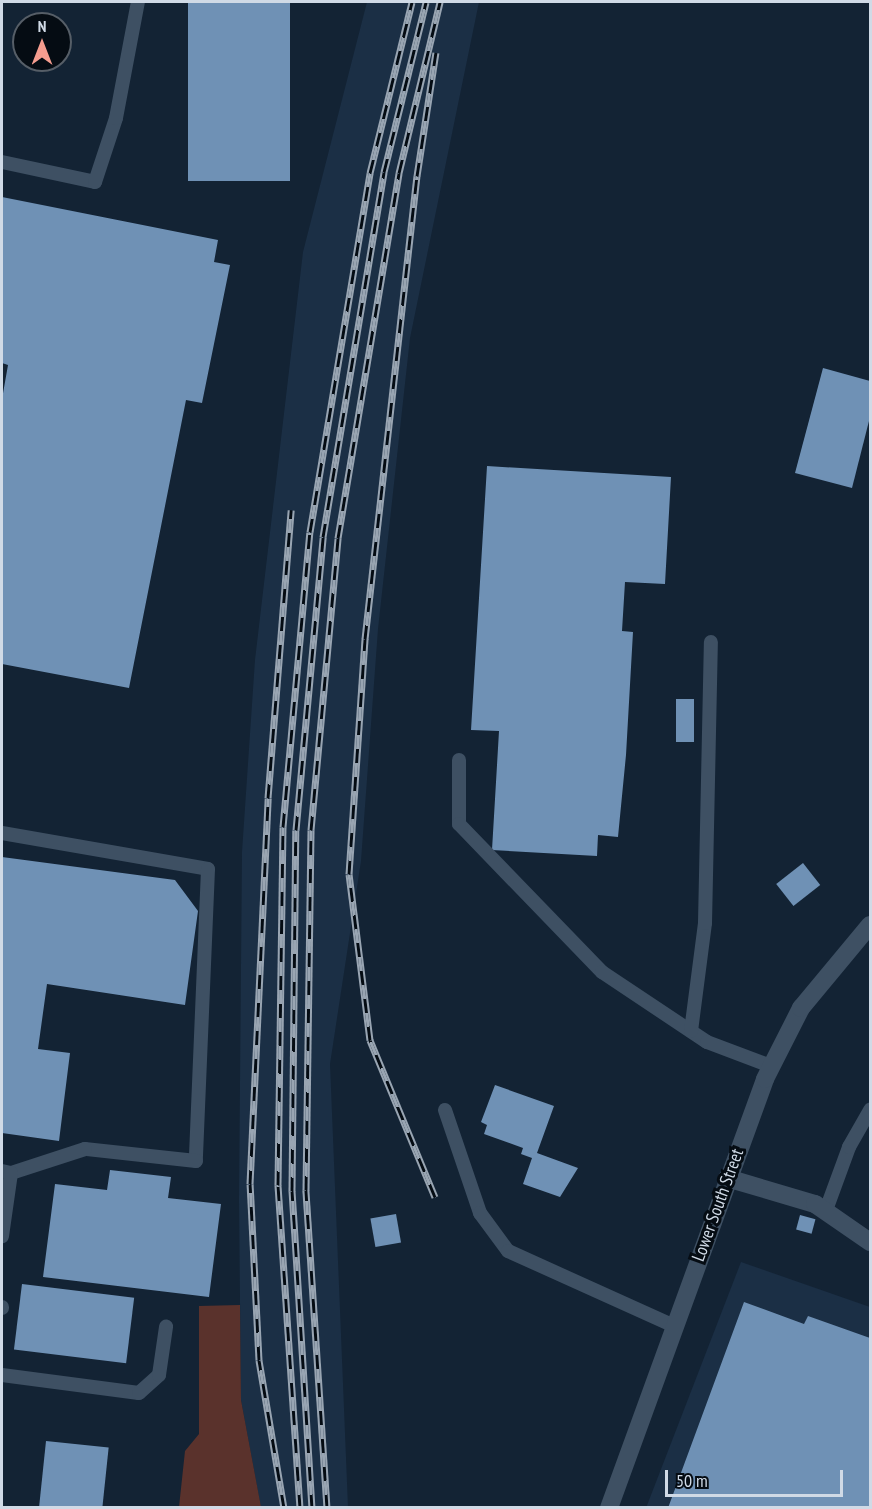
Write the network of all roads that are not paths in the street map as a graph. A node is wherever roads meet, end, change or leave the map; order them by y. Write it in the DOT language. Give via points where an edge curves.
graph roads {
  1 [pos="138,2"];
  2 [pos="2,162"];
  3 [pos="711,642"];
  4 [pos="459,759"];
  5 [pos="2,833"];
  6 [pos="870,925"];
  7 [pos="691,1031"];
  8 [pos="771,1066"];
  9 [pos="445,1110"];
  10 [pos="870,1110"];
  11 [pos="6,1172"];
  12 [pos="728,1178"];
  13 [pos="826,1210"];
  14 [pos="868,1235"];
  15 [pos="2,1236"];
  16 [pos="674,1326"];
  17 [pos="166,1327"];
  18 [pos="2,1375"];
  19 [pos="609,1508"];
  1 -- 2 [label="lane" via="116,118 95,182"];
  3 -- 7 [label="lane" via="705,923"];
  4 -- 7 [label="lane" via="459,824 485,855 602,972"];
  5 -- 11 [label="lane" via="208,868 196,1161 85,1149"];
  6 -- 8 [label="street, Lower South Street" via="801,1008"];
  7 -- 8 [label="lane"];
  8 -- 12 [label="street, Lower South Street"];
  9 -- 16 [label="lane" via="480,1213 508,1251"];
  10 -- 13 [label="lane" via="849,1147"];
  11 -- 15 [label="lane"];
  12 -- 13 [label="street"];
  12 -- 16 [label="street, Lower South Street"];
  13 -- 14 [label="street"];
  16 -- 19 [label="street, Lower South Street"];
  17 -- 18 [label="lane" via="159,1375 139,1393"];
}
